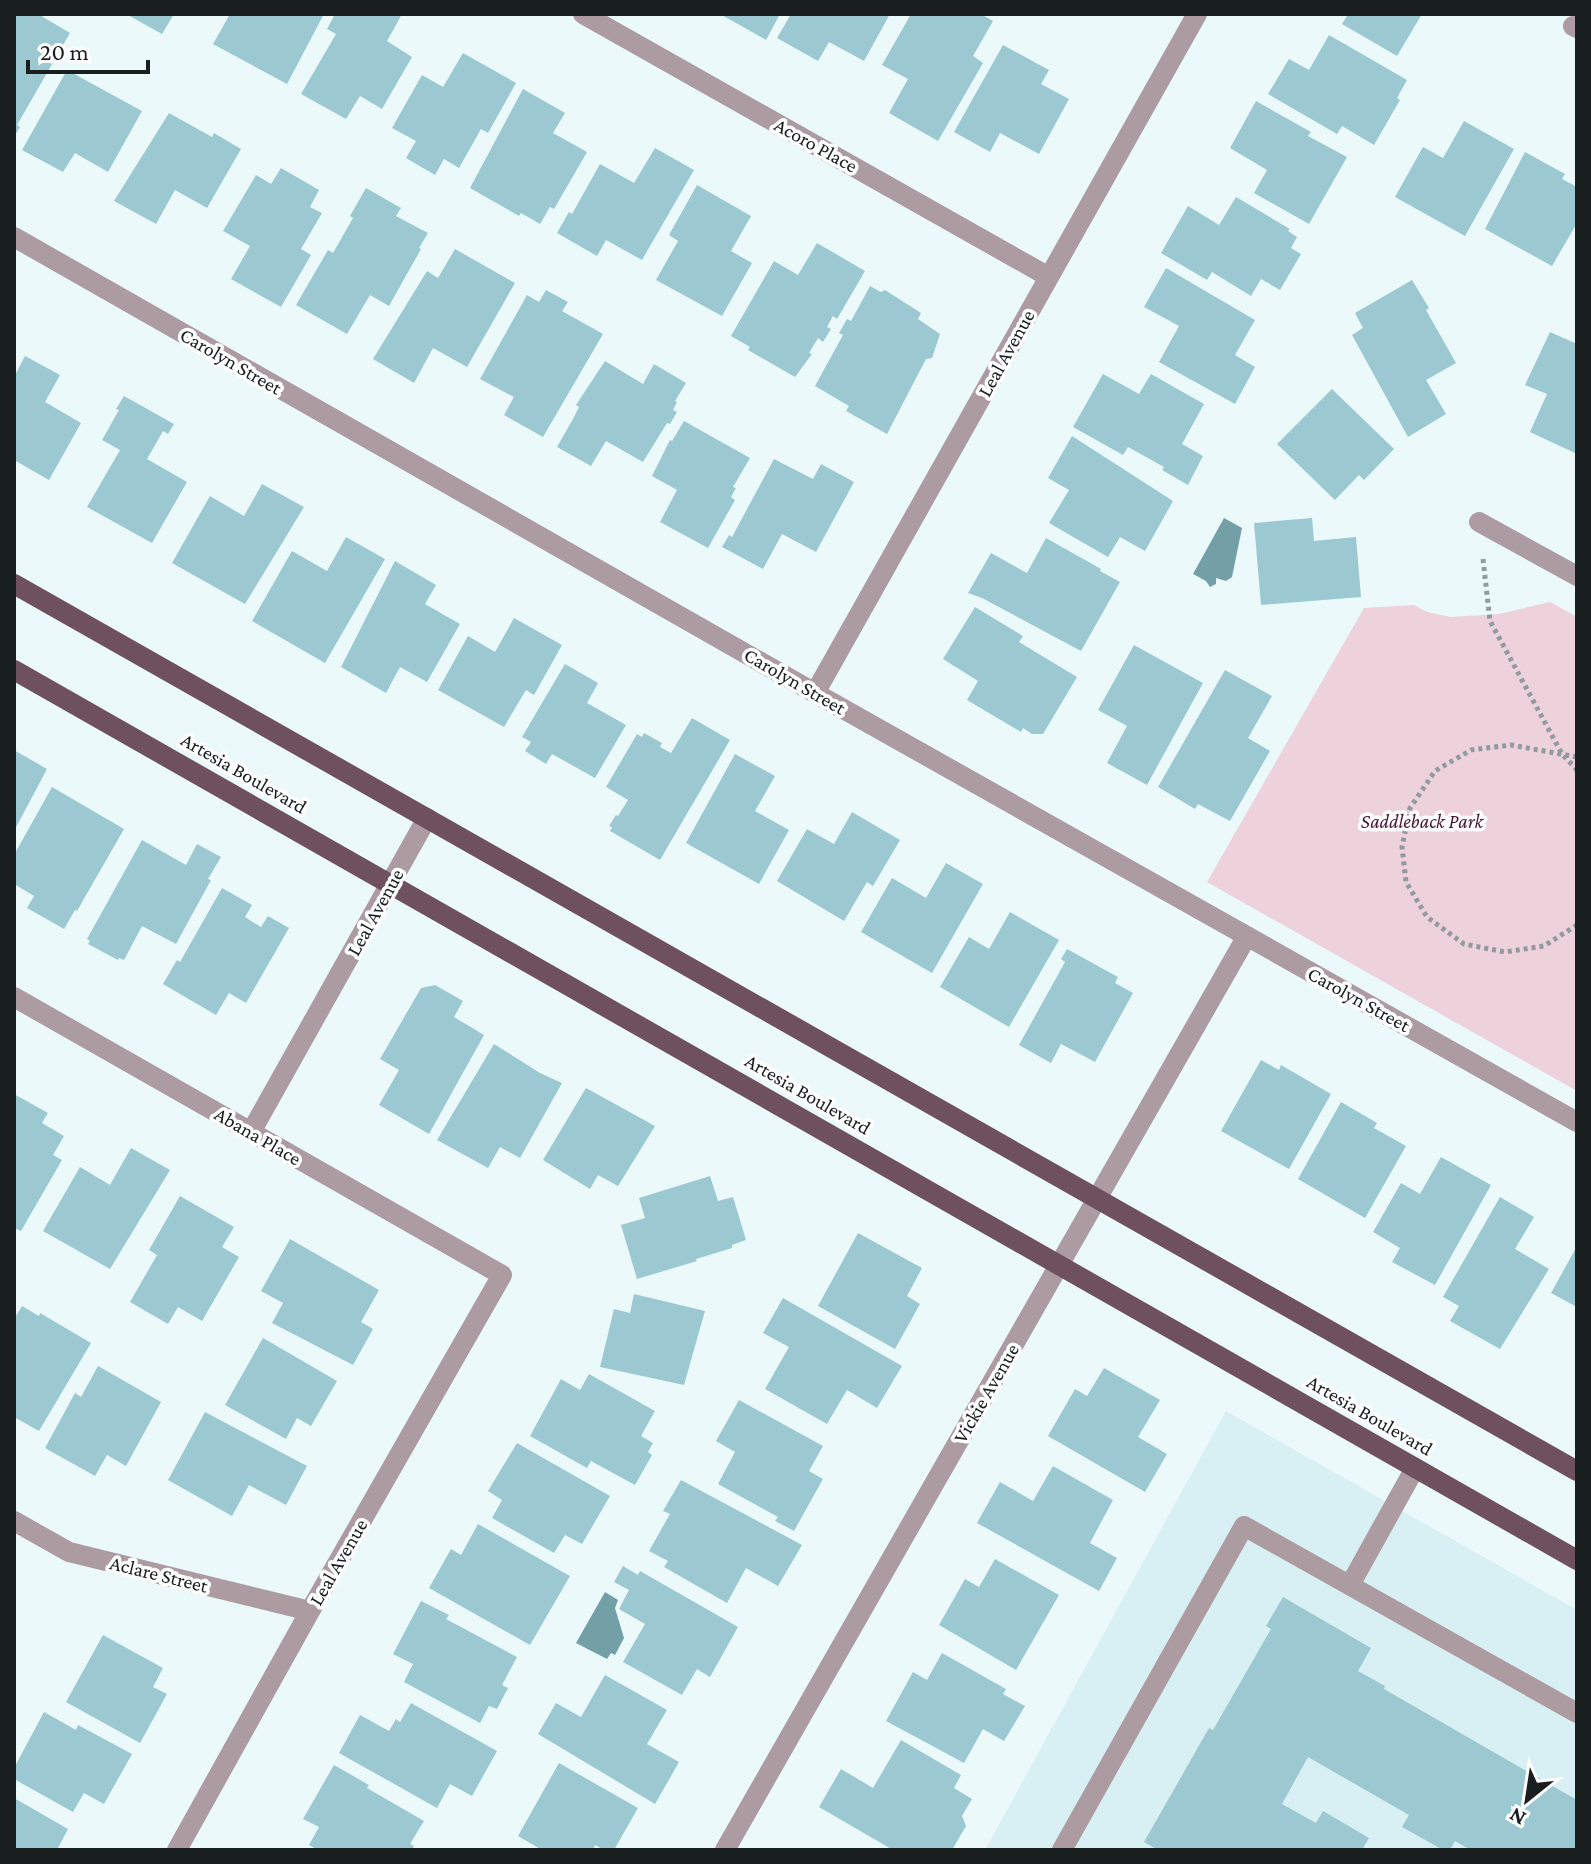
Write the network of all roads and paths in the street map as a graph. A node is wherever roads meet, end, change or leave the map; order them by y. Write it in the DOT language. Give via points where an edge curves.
graph roads {
  1 [pos="583,14"];
  2 [pos="1197,14"];
  3 [pos="14,237"];
  4 [pos="1049,277"];
  5 [pos="1479,522"];
  6 [pos="1577,576"];
  7 [pos="14,584"];
  8 [pos="14,670"];
  9 [pos="815,693"];
  10 [pos="1562,754"];
  11 [pos="1577,757"];
  12 [pos="1577,770"];
  13 [pos="427,818"];
  14 [pos="391,884"];
  15 [pos="1577,925"];
  16 [pos="1247,936"];
  17 [pos="14,997"];
  18 [pos="1577,1122"];
  19 [pos="251,1132"];
  20 [pos="1097,1199"];
  21 [pos="1059,1265"];
  22 [pos="502,1275"];
  23 [pos="1415,1468"];
  24 [pos="1577,1471"];
  25 [pos="14,1521"];
  26 [pos="1577,1560"];
  27 [pos="1350,1585"];
  28 [pos="310,1611"];
  29 [pos="1577,1713"];
  30 [pos="177,1850"];
  31 [pos="725,1850"];
  32 [pos="1062,1850"];
  1 -- 4 [label="street, Acoro Place"];
  2 -- 4 [label="street, Leal Avenue"];
  3 -- 9 [label="street, Carolyn Street"];
  4 -- 9 [label="street, Leal Avenue"];
  5 -- 6 [label="street"];
  5 -- 10 [label="path" via="1490,621"];
  7 -- 13 [label="main road"];
  8 -- 14 [label="main road, Artesia Boulevard"];
  9 -- 16 [label="street, Carolyn Street"];
  10 -- 11 [label="path"];
  10 -- 12 [label="path"];
  10 -- 15 [label="path" via="1511,745 1471,750 1435,771 1410,808 1402,847 1406,882 1427,917 1464,944 1505,952 1544,946"];
  13 -- 14 [label="street, Leal Avenue"];
  13 -- 20 [label="main road"];
  14 -- 19 [label="street, Leal Avenue"];
  14 -- 21 [label="main road, Artesia Boulevard"];
  16 -- 18 [label="street, Carolyn Street"];
  16 -- 20 [label="street, Vickie Avenue"];
  17 -- 19 [label="street, Abana Place"];
  19 -- 22 [label="street, Abana Place"];
  20 -- 21 [label="street, Vickie Avenue"];
  20 -- 24 [label="main road"];
  21 -- 23 [label="main road, Artesia Boulevard"];
  21 -- 31 [label="street, Vickie Avenue"];
  22 -- 28 [label="street, Leal Avenue"];
  23 -- 26 [label="main road, Artesia Boulevard"];
  23 -- 27 [label="street"];
  25 -- 28 [label="street, Aclare Street" via="69,1552"];
  27 -- 29 [label="street"];
  27 -- 32 [label="street" via="1244,1526"];
  28 -- 30 [label="street, Leal Avenue"];
}
